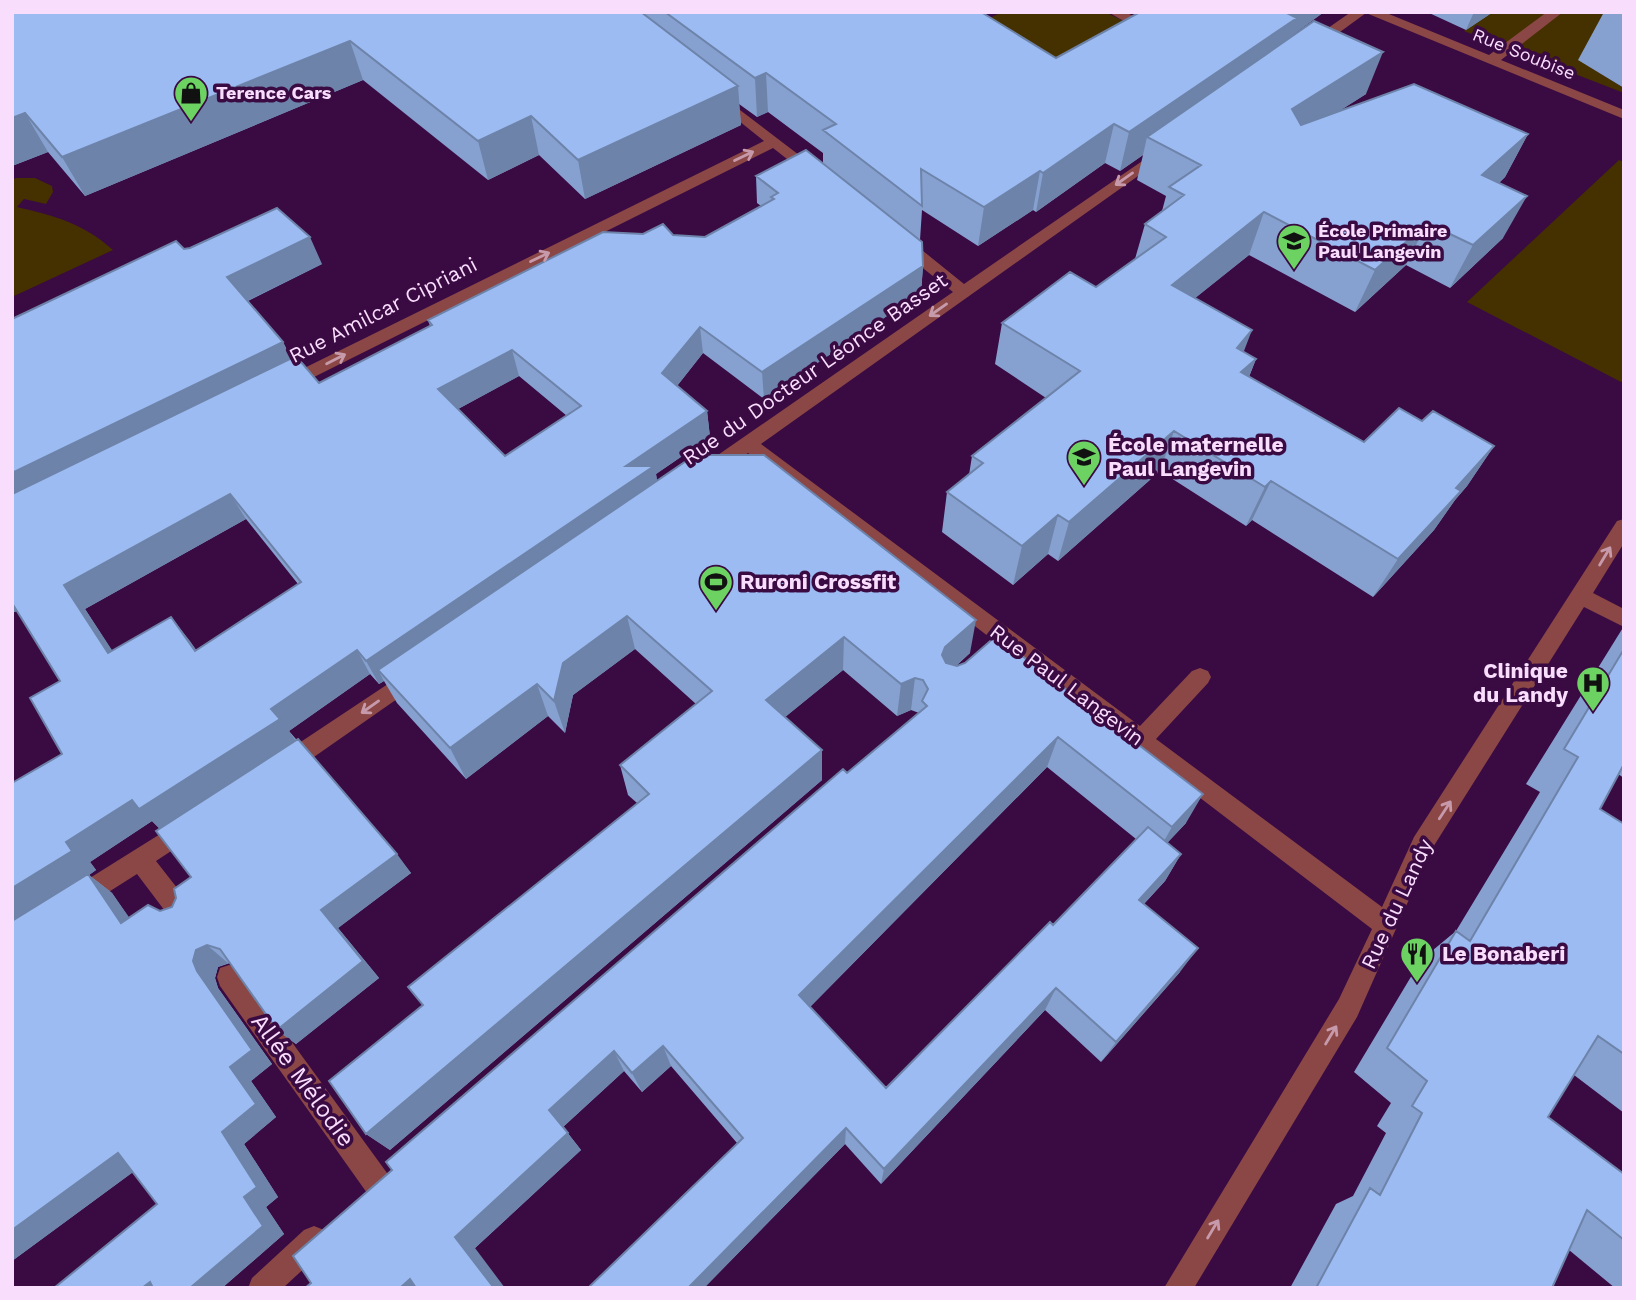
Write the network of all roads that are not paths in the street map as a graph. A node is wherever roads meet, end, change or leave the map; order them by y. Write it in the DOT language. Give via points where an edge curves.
graph roads {
  1 [pos="1115,12"];
  2 [pos="1360,12"];
  3 [pos="1372,12"];
  4 [pos="1556,12"];
  5 [pos="1132,20"];
  6 [pos="1296,57"];
  7 [pos="1490,61"];
  8 [pos="706,89"];
  9 [pos="1624,115"];
  10 [pos="1183,137"];
  11 [pos="775,141"];
  12 [pos="827,183"];
  13 [pos="890,234"];
  14 [pos="964,292"];
  15 [pos="274,390"];
  16 [pos="749,444"];
  17 [pos="692,484"];
  18 [pos="1624,526"];
  19 [pos="1581,596"];
  20 [pos="1624,619"];
  21 [pos="430,664"];
  22 [pos="1200,677"];
  23 [pos="1141,740"];
  24 [pos="272,774"];
  25 [pos="206,816"];
  26 [pos="140,859"];
  27 [pos="59,911"];
  28 [pos="183,915"];
  29 [pos="1386,925"];
  30 [pos="229,977"];
  31 [pos="398,1164"];
  32 [pos="329,1226"];
  33 [pos="262,1288"];
  34 [pos="1178,1288"];
  1 -- 5 [label="street"];
  2 -- 6 [label="street"];
  3 -- 7 [label="street, Rue Soubise"];
  4 -- 7 [label="street"];
  7 -- 9 [label="street, Rue Soubise"];
  8 -- 11 [label="street"];
  10 -- 14 [label="street, Rue du Docteur Léonce Basset, one-way"];
  11 -- 12 [label="street"];
  15 -- 11 [label="street, Rue Amilcar Cipriani, one-way"];
  13 -- 14 [label="street"];
  14 -- 16 [label="street, Rue du Docteur Léonce Basset, one-way"];
  16 -- 17 [label="street, Rue du Docteur Léonce Basset"];
  16 -- 23 [label="street, Rue Paul Langevin" via="999,644"];
  19 -- 18 [label="street, Rue du Landy, one-way"];
  19 -- 20 [label="street"];
  29 -- 19 [label="street, Rue du Landy, one-way" via="1422,845"];
  21 -- 24 [label="street, one-way"];
  22 -- 23 [label="street"];
  23 -- 29 [label="street, Rue Paul Langevin"];
  25 -- 26 [label="street"];
  26 -- 27 [label="street"];
  26 -- 28 [label="street"];
  34 -- 29 [label="street, Rue du Landy, one-way" via="1348,1008"];
  30 -- 31 [label="street, Allée Mélodie" via="368,1191"];
  32 -- 33 [label="street"];
}
